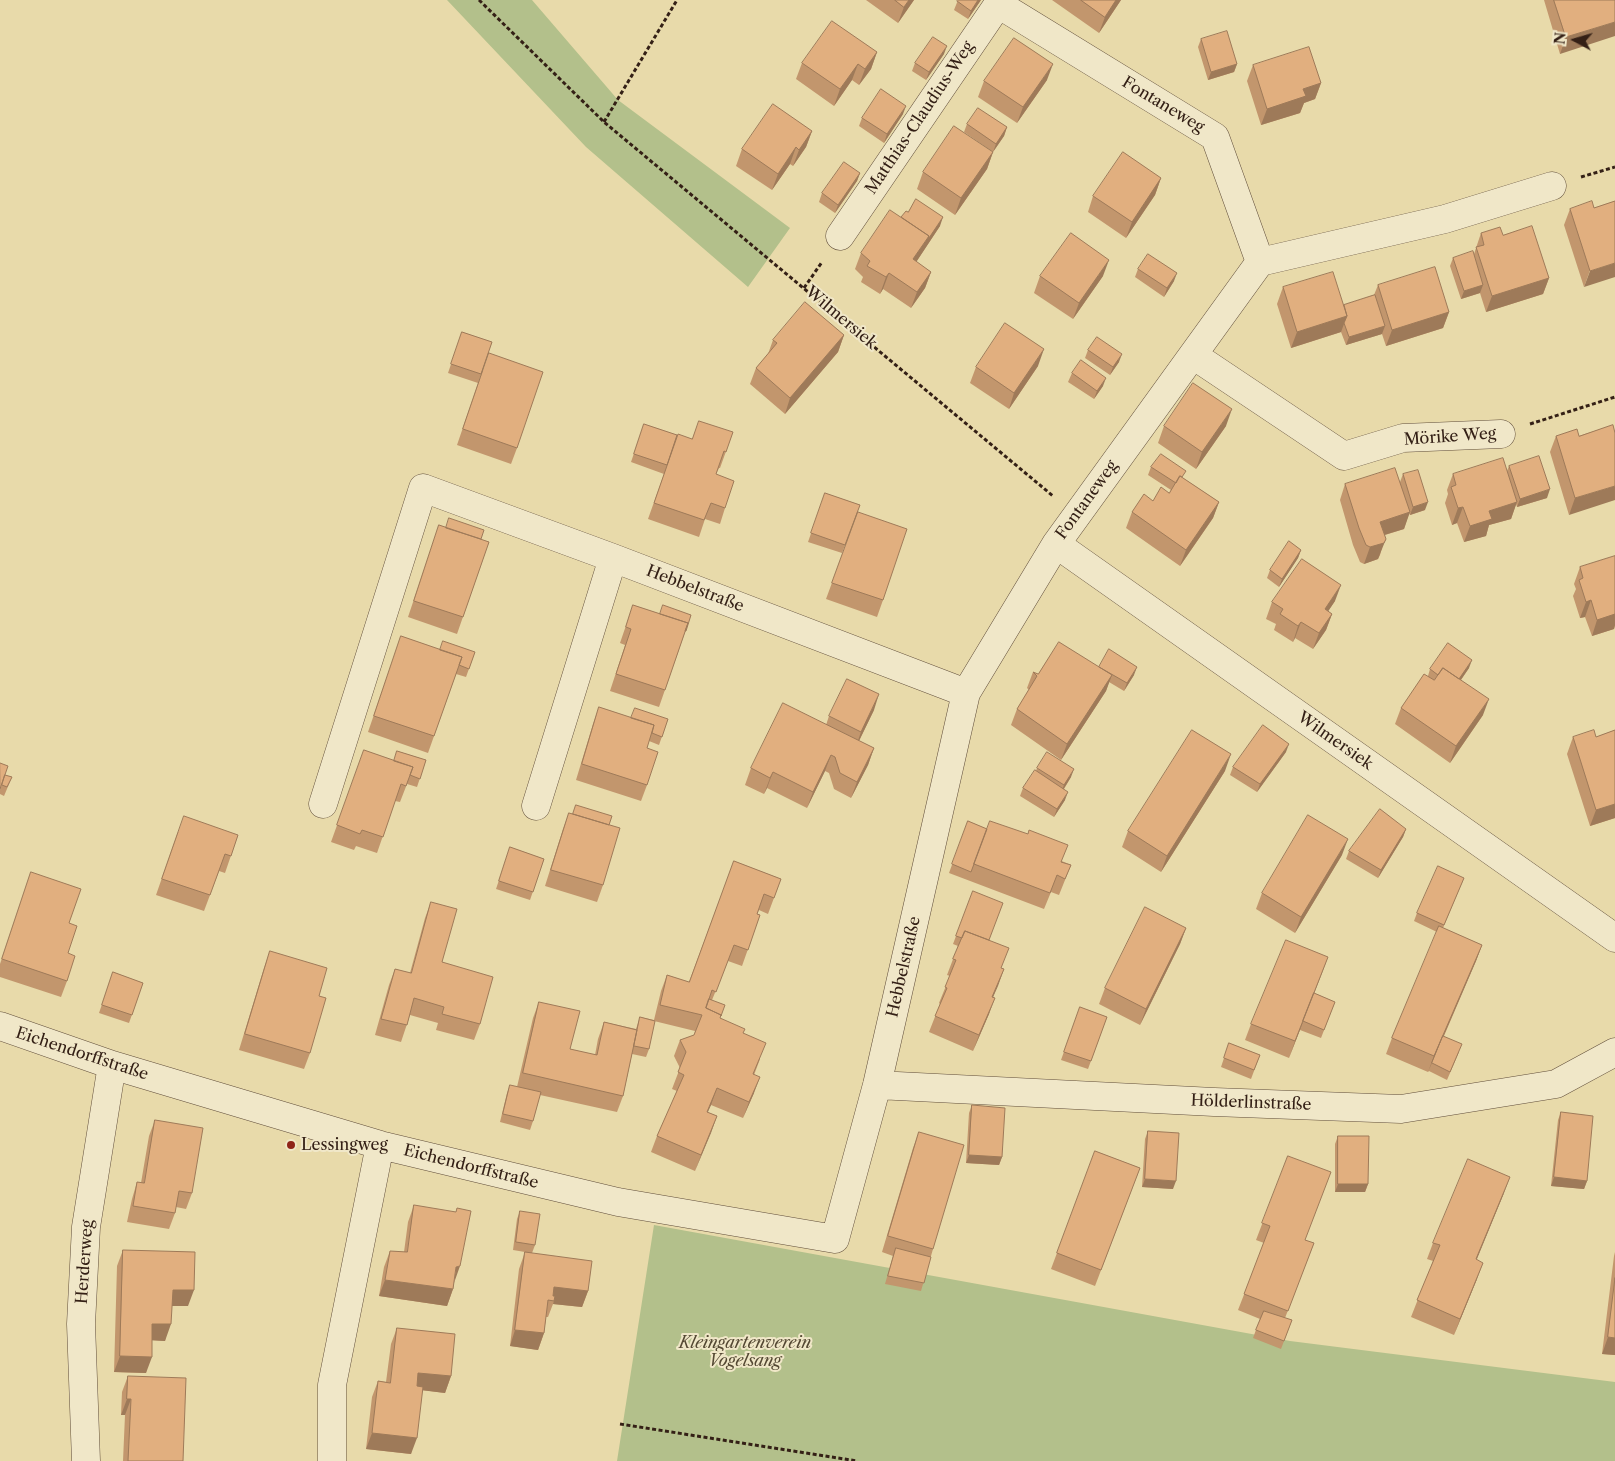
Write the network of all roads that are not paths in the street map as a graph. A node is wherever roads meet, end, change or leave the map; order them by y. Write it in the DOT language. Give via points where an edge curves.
graph roads {
  1 [pos="999,2"];
  2 [pos="1552,186"];
  3 [pos="840,236"];
  4 [pos="1260,262"];
  5 [pos="1193,355"];
  6 [pos="1501,434"];
  7 [pos="1056,544"];
  8 [pos="613,558"];
  9 [pos="966,694"];
  10 [pos="323,804"];
  11 [pos="536,806"];
  12 [pos="1615,938"];
  13 [pos="0,1026"];
  14 [pos="1615,1052"];
  15 [pos="112,1065"];
  16 [pos="878,1085"];
  17 [pos="380,1145"];
  18 [pos="835,1240"];
  19 [pos="86,1461"];
  20 [pos="332,1461"];
  1 -- 3 [label="street, Matthias-Claudius-Weg"];
  1 -- 4 [label="street, Fontaneweg" via="1215,137"];
  2 -- 4 [label="street" via="1445,219"];
  4 -- 5 [label="street, Fontaneweg"];
  5 -- 6 [label="street, Mörike Weg" via="1344,456 1402,438"];
  5 -- 7 [label="street, Fontaneweg"];
  7 -- 9 [label="street, Hebbelstraße"];
  7 -- 12 [label="street, Wilmersiek"];
  8 -- 9 [label="street, Hebbelstraße"];
  8 -- 10 [label="street, Hebbelstraße" via="423,488"];
  8 -- 11 [label="street"];
  9 -- 16 [label="street, Hebbelstraße"];
  13 -- 15 [label="street, Eichendorffstraße"];
  14 -- 16 [label="street, Hölderlinstraße" via="1556,1084 1401,1109"];
  15 -- 17 [label="street, Eichendorffstraße"];
  15 -- 19 [label="street, Herderweg" via="86,1227 81,1324"];
  16 -- 18 [label="street, Hebbelstraße"];
  17 -- 18 [label="street, Eichendorffstraße" via="618,1202"];
  17 -- 20 [label="street" via="332,1385"];
}
